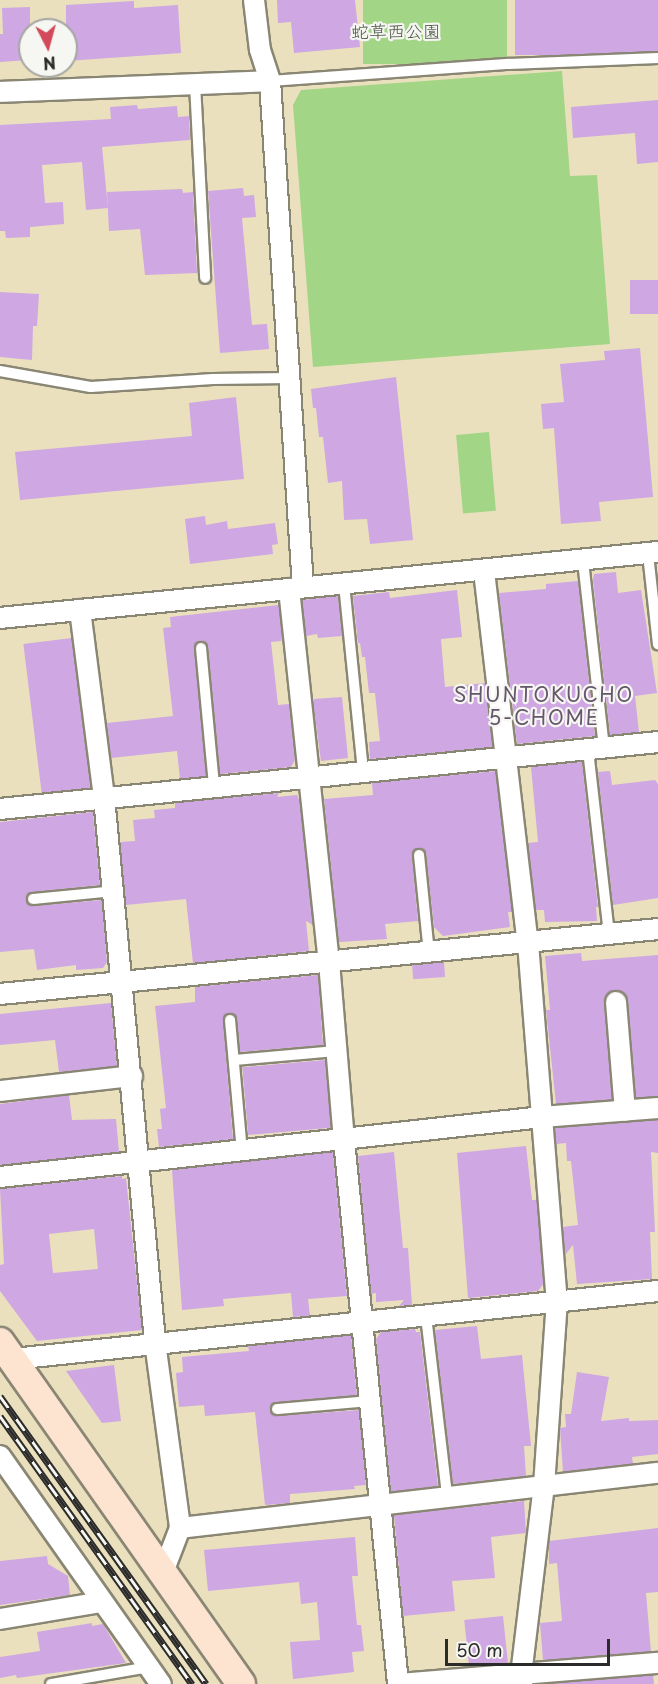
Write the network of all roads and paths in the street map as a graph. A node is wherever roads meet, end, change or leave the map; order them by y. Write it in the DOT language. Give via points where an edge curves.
graph roads {
  1 [pos="254,0"];
  2 [pos="658,58"];
  3 [pos="270,81"];
  4 [pos="195,84"];
  5 [pos="0,92"];
  6 [pos="205,278"];
  7 [pos="0,371"];
  8 [pos="289,378"];
  9 [pos="653,553"];
  10 [pos="583,561"];
  11 [pos="484,572"];
  12 [pos="344,584"];
  13 [pos="296,588"];
  14 [pos="80,610"];
  15 [pos="0,618"];
  16 [pos="658,644"];
  17 [pos="201,648"];
  18 [pos="658,742"];
  19 [pos="596,749"];
  20 [pos="505,758"];
  21 [pos="363,771"];
  22 [pos="308,776"];
  23 [pos="214,786"];
  24 [pos="104,797"];
  25 [pos="0,809"];
  26 [pos="419,855"];
  27 [pos="114,891"];
  28 [pos="33,899"];
  29 [pos="658,929"];
  30 [pos="609,935"];
  31 [pos="528,943"];
  32 [pos="429,953"];
  33 [pos="329,962"];
  34 [pos="123,982"];
  35 [pos="0,994"];
  36 [pos="616,1002"];
  37 [pos="230,1020"];
  38 [pos="336,1051"];
  39 [pos="234,1060"];
  40 [pos="132,1076"];
  41 [pos="0,1091"];
  42 [pos="658,1108"];
  43 [pos="625,1110"];
  44 [pos="542,1117"];
  45 [pos="344,1140"];
  46 [pos="242,1151"];
  47 [pos="140,1162"];
  48 [pos="0,1177"];
  49 [pos="658,1291"];
  50 [pos="557,1300"];
  51 [pos="426,1316"];
  52 [pos="362,1324"];
  53 [pos="155,1342"];
  54 [pos="3,1347"];
  55 [pos="370,1401"];
  56 [pos="277,1410"];
  57 [pos="0,1456"];
  58 [pos="658,1473"];
  59 [pos="9,1481"];
  60 [pos="544,1485"];
  61 [pos="447,1496"];
  62 [pos="382,1504"];
  63 [pos="180,1528"];
  64 [pos="163,1572"];
  65 [pos="102,1602"];
  66 [pos="0,1619"];
  67 [pos="658,1663"];
  68 [pos="149,1667"];
  69 [pos="521,1679"];
  70 [pos="431,1683"];
  71 [pos="51,1684"];
  72 [pos="161,1684"];
  73 [pos="241,1684"];
  74 [pos="399,1684"];
  1 -- 3 [label="street" via="260,50"];
  2 -- 3 [label="lane"];
  3 -- 4 [label="street"];
  3 -- 8 [label="street"];
  4 -- 5 [label="street"];
  4 -- 6 [label="lane"];
  7 -- 8 [label="lane" via="91,387"];
  8 -- 13 [label="street"];
  9 -- 10 [label="street"];
  9 -- 16 [label="lane"];
  10 -- 11 [label="street"];
  10 -- 19 [label="lane"];
  11 -- 12 [label="street"];
  11 -- 20 [label="street"];
  12 -- 13 [label="street"];
  12 -- 21 [label="lane"];
  13 -- 14 [label="street"];
  13 -- 22 [label="street"];
  14 -- 15 [label="street"];
  14 -- 24 [label="street"];
  17 -- 23 [label="lane"];
  18 -- 19 [label="street"];
  19 -- 20 [label="street"];
  19 -- 30 [label="lane"];
  20 -- 21 [label="street"];
  20 -- 31 [label="street"];
  21 -- 22 [label="street"];
  22 -- 23 [label="street"];
  22 -- 33 [label="street"];
  23 -- 24 [label="street"];
  24 -- 25 [label="street"];
  24 -- 27 [label="street"];
  26 -- 32 [label="lane"];
  27 -- 28 [label="lane"];
  27 -- 34 [label="street"];
  29 -- 30 [label="street"];
  30 -- 31 [label="street"];
  31 -- 32 [label="street"];
  31 -- 44 [label="street"];
  32 -- 33 [label="street"];
  33 -- 34 [label="street"];
  33 -- 38 [label="street"];
  34 -- 35 [label="street"];
  34 -- 40 [label="street"];
  36 -- 43 [label="street"];
  37 -- 39 [label="lane"];
  38 -- 39 [label="lane"];
  38 -- 45 [label="street"];
  39 -- 46 [label="lane"];
  40 -- 41 [label="street"];
  40 -- 47 [label="street"];
  42 -- 43 [label="street"];
  43 -- 44 [label="street"];
  44 -- 45 [label="street"];
  44 -- 50 [label="street"];
  45 -- 46 [label="street"];
  45 -- 52 [label="street"];
  46 -- 47 [label="street"];
  47 -- 48 [label="street"];
  47 -- 53 [label="street"];
  49 -- 50 [label="street"];
  50 -- 51 [label="street"];
  50 -- 60 [label="street"];
  51 -- 52 [label="street"];
  51 -- 61 [label="lane"];
  52 -- 53 [label="street"];
  52 -- 55 [label="street"];
  53 -- 54 [label="street"];
  53 -- 63 [label="street"];
  54 -- 64 [label="street"];
  55 -- 56 [label="lane"];
  55 -- 62 [label="street"];
  57 -- 59 [label="street"];
  58 -- 60 [label="street"];
  59 -- 65 [label="street"];
  60 -- 61 [label="street"];
  60 -- 69 [label="street"];
  61 -- 62 [label="street"];
  62 -- 63 [label="street"];
  62 -- 74 [label="street"];
  63 -- 64 [label="street"];
  64 -- 73 [label="street"];
  65 -- 66 [label="street"];
  65 -- 68 [label="street"];
  67 -- 69 [label="street"];
  68 -- 71 [label="lane"];
  68 -- 72 [label="street"];
  69 -- 70 [label="street"];
  70 -- 74 [label="street"];
}
